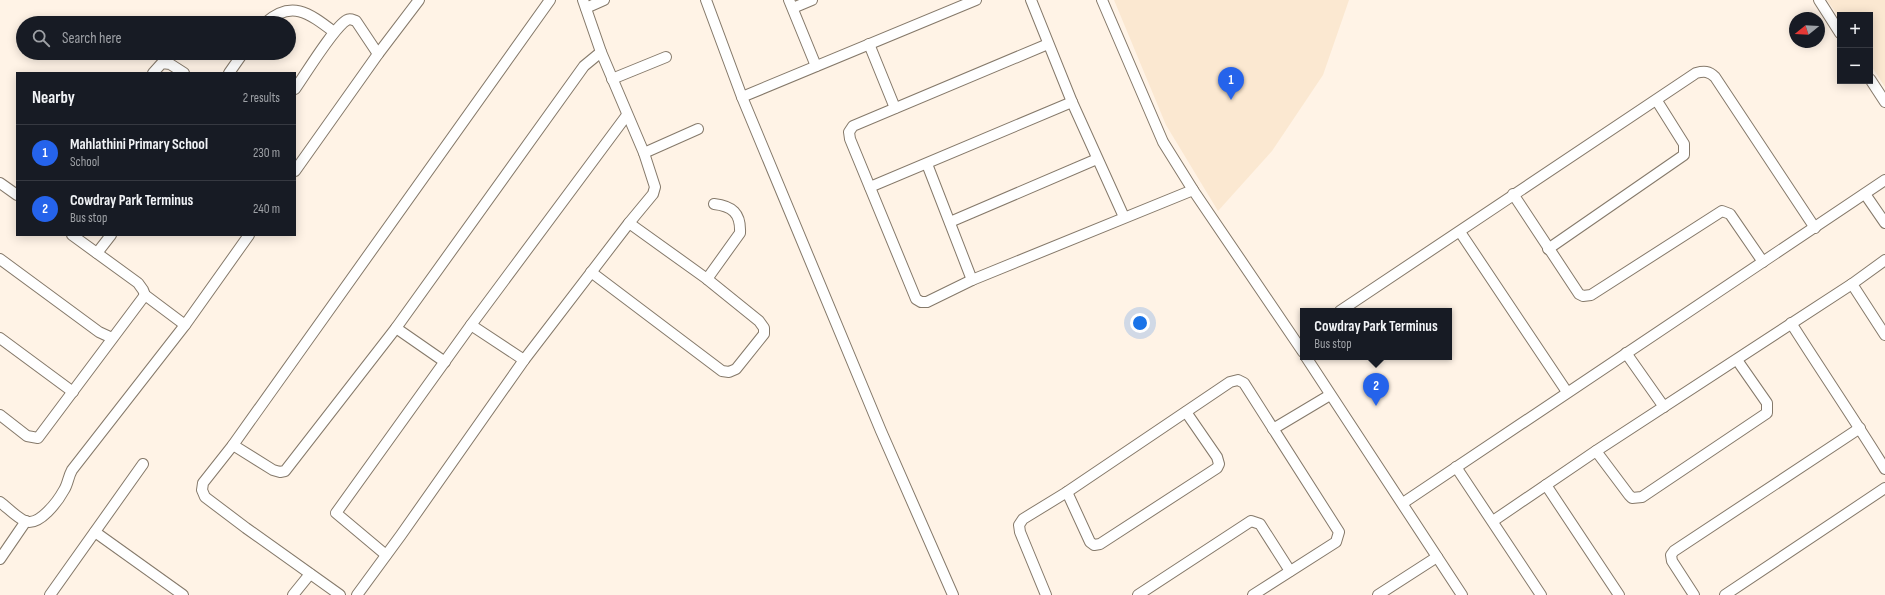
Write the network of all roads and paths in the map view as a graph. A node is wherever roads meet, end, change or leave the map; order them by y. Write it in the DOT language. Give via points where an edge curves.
graph roads {
  1 [pos="419,0"];
  2 [pos="550,0"];
  3 [pos="604,0"];
  4 [pos="706,0"];
  5 [pos="812,0"];
  6 [pos="976,0"];
  7 [pos="1031,0"];
  8 [pos="1102,0"];
  9 [pos="1818,0"];
  10 [pos="964,2"];
  11 [pos="585,4"];
  12 [pos="791,4"];
  13 [pos="270,16"];
  14 [pos="1837,28"];
  15 [pos="334,32"];
  16 [pos="869,44"];
  17 [pos="1048,44"];
  18 [pos="601,52"];
  19 [pos="378,54"];
  20 [pos="666,57"];
  21 [pos="239,60"];
  22 [pos="816,66"];
  23 [pos="154,72"];
  24 [pos="182,72"];
  25 [pos="230,72"];
  26 [pos="612,78"];
  27 [pos="1873,84"];
  28 [pos="296,87"];
  29 [pos="742,97"];
  30 [pos="1657,101"];
  31 [pos="1072,102"];
  32 [pos="1885,102"];
  33 [pos="895,108"];
  34 [pos="627,115"];
  35 [pos="698,129"];
  36 [pos="644,153"];
  37 [pos="1097,159"];
  38 [pos="927,164"];
  39 [pos="296,170"];
  40 [pos="1885,180"];
  41 [pos="0,183"];
  42 [pos="870,187"];
  43 [pos="1194,190"];
  44 [pos="16,194"];
  45 [pos="1513,194"];
  46 [pos="1865,194"];
  47 [pos="714,204"];
  48 [pos="1124,218"];
  49 [pos="628,222"];
  50 [pos="950,222"];
  51 [pos="1885,223"];
  52 [pos="1815,228"];
  53 [pos="1460,232"];
  54 [pos="73,236"];
  55 [pos="110,236"];
  56 [pos="248,236"];
  57 [pos="1548,249"];
  58 [pos="97,253"];
  59 [pos="0,259"];
  60 [pos="1885,260"];
  61 [pos="1763,262"];
  62 [pos="591,272"];
  63 [pos="708,280"];
  64 [pos="972,280"];
  65 [pos="1852,284"];
  66 [pos="145,295"];
  67 [pos="1345,308"];
  68 [pos="1791,323"];
  69 [pos="185,325"];
  70 [pos="471,325"];
  71 [pos="396,328"];
  72 [pos="1885,335"];
  73 [pos="0,338"];
  74 [pos="112,338"];
  75 [pos="1299,338"];
  76 [pos="1626,353"];
  77 [pos="524,360"];
  78 [pos="1308,360"];
  79 [pos="1737,360"];
  80 [pos="445,362"];
  81 [pos="73,392"];
  82 [pos="1567,392"];
  83 [pos="1330,395"];
  84 [pos="1664,406"];
  85 [pos="1186,412"];
  86 [pos="0,415"];
  87 [pos="1860,428"];
  88 [pos="1273,429"];
  89 [pos="233,445"];
  90 [pos="1596,451"];
  91 [pos="143,464"];
  92 [pos="1456,467"];
  93 [pos="1885,469"];
  94 [pos="1546,485"];
  95 [pos="1885,488"];
  96 [pos="1067,492"];
  97 [pos="0,502"];
  98 [pos="1403,503"];
  99 [pos="1493,521"];
  100 [pos="26,522"];
  101 [pos="95,532"];
  102 [pos="386,555"];
  103 [pos="1437,557"];
  104 [pos="0,559"];
  105 [pos="1290,571"];
  106 [pos="310,574"];
  107 [pos="1382,594"];
  108 [pos="50,595"];
  109 [pos="182,595"];
  110 [pos="293,595"];
  111 [pos="340,595"];
  112 [pos="357,595"];
  113 [pos="953,595"];
  114 [pos="1046,595"];
  115 [pos="1138,595"];
  116 [pos="1253,595"];
  117 [pos="1462,595"];
  118 [pos="1541,595"];
  119 [pos="1619,595"];
  120 [pos="1694,595"];
  121 [pos="1725,595"];
  1 -- 19 [label="street"];
  2 -- 89 [label="street"];
  3 -- 11 [label="street"];
  4 -- 29 [label="street"];
  5 -- 12 [label="street"];
  6 -- 10 [label="street"];
  7 -- 17 [label="street"];
  8 -- 43 [label="street" via="1157,130"];
  9 -- 14 [label="street"];
  10 -- 16 [label="street"];
  11 -- 18 [label="street"];
  12 -- 22 [label="street"];
  13 -- 15 [label="street" via="279,7 297,4"];
  15 -- 19 [label="street" via="346,20 356,21"];
  15 -- 28 [label="street"];
  16 -- 22 [label="street"];
  16 -- 33 [label="street"];
  17 -- 31 [label="street"];
  17 -- 33 [label="street"];
  18 -- 26 [label="street"];
  18 -- 71 [label="street" via="584,66"];
  19 -- 39 [label="street"];
  20 -- 26 [label="street"];
  21 -- 25 [label="street"];
  22 -- 29 [label="street"];
  23 -- 24 [label="street" via="162,63 170,64"];
  26 -- 34 [label="street"];
  27 -- 32 [label="street"];
  29 -- 113 [label="street" via="881,431"];
  30 -- 45 [label="street"];
  30 -- 52 [label="street" via="1696,73 1710,73 1715,77"];
  30 -- 57 [label="street" via="1684,144 1684,155"];
  31 -- 37 [label="street"];
  31 -- 38 [label="street"];
  33 -- 42 [label="street" via="852,126 849,132"];
  34 -- 36 [label="street"];
  34 -- 70 [label="street"];
  35 -- 36 [label="street"];
  36 -- 49 [label="street" via="655,186 653,194"];
  37 -- 48 [label="street"];
  37 -- 50 [label="street"];
  38 -- 42 [label="street"];
  38 -- 50 [label="street"];
  40 -- 46 [label="street"];
  41 -- 44 [label="street"];
  42 -- 64 [label="street" via="916,299 927,302"];
  43 -- 48 [label="street"];
  43 -- 75 [label="street"];
  45 -- 53 [label="street"];
  45 -- 57 [label="street"];
  46 -- 51 [label="street"];
  46 -- 52 [label="street"];
  47 -- 63 [label="street" via="733,209 741,225 740,233"];
  48 -- 64 [label="street"];
  49 -- 62 [label="street"];
  49 -- 63 [label="street"];
  50 -- 64 [label="street"];
  52 -- 61 [label="street"];
  53 -- 67 [label="street"];
  53 -- 82 [label="street"];
  54 -- 58 [label="street"];
  55 -- 58 [label="street"];
  56 -- 69 [label="street"];
  57 -- 61 [label="street" via="1579,294 1588,296 1718,213 1727,212"];
  58 -- 66 [label="street" via="138,283"];
  59 -- 74 [label="street" via="100,332"];
  60 -- 65 [label="street"];
  61 -- 76 [label="street"];
  62 -- 63 [label="street" via="722,371 729,372 736,369 764,334 764,328 759,321"];
  62 -- 77 [label="street"];
  65 -- 68 [label="street"];
  65 -- 72 [label="street"];
  66 -- 69 [label="street"];
  66 -- 74 [label="street"];
  68 -- 79 [label="street"];
  68 -- 87 [label="street"];
  69 -- 100 [label="street" via="72,470 60,498 41,519"];
  70 -- 77 [label="street"];
  70 -- 80 [label="street"];
  71 -- 80 [label="street"];
  71 -- 89 [label="street" via="285,471 273,470"];
  73 -- 81 [label="street"];
  74 -- 81 [label="street"];
  76 -- 82 [label="street"];
  76 -- 84 [label="street"];
  77 -- 102 [label="street"];
  78 -- 83 [label="street"];
  79 -- 84 [label="street"];
  79 -- 90 [label="street" via="1767,403 1767,413 1642,497 1632,498 1629,495"];
  80 -- 102 [label="street" via="336,513"];
  81 -- 86 [label="street" via="38,438 28,436"];
  82 -- 92 [label="street"];
  83 -- 88 [label="street"];
  83 -- 98 [label="street"];
  84 -- 90 [label="street"];
  85 -- 88 [label="street" via="1230,382 1238,380 1244,383"];
  85 -- 96 [label="street"];
  85 -- 96 [label="street" via="1217,457 1220,464 1217,468 1100,544 1094,545 1090,542"];
  87 -- 93 [label="street"];
  87 -- 120 [label="street" via="1671,555 1672,561"];
  88 -- 105 [label="street" via="1339,532 1336,542"];
  89 -- 106 [label="street" via="203,483 205,497"];
  90 -- 94 [label="street"];
  91 -- 101 [label="street"];
  92 -- 98 [label="street"];
  92 -- 99 [label="street"];
  94 -- 99 [label="street"];
  94 -- 119 [label="street"];
  95 -- 121 [label="street"];
  96 -- 114 [label="street" via="1023,518 1019,525"];
  97 -- 100 [label="street"];
  98 -- 103 [label="street"];
  99 -- 118 [label="street"];
  100 -- 104 [label="street"];
  101 -- 108 [label="street"];
  101 -- 109 [label="street"];
  102 -- 112 [label="street"];
  103 -- 107 [label="street"];
  103 -- 117 [label="street"];
  105 -- 115 [label="street" via="1260,524 1251,522"];
  105 -- 116 [label="street"];
  106 -- 110 [label="street"];
  106 -- 111 [label="street"];
}
